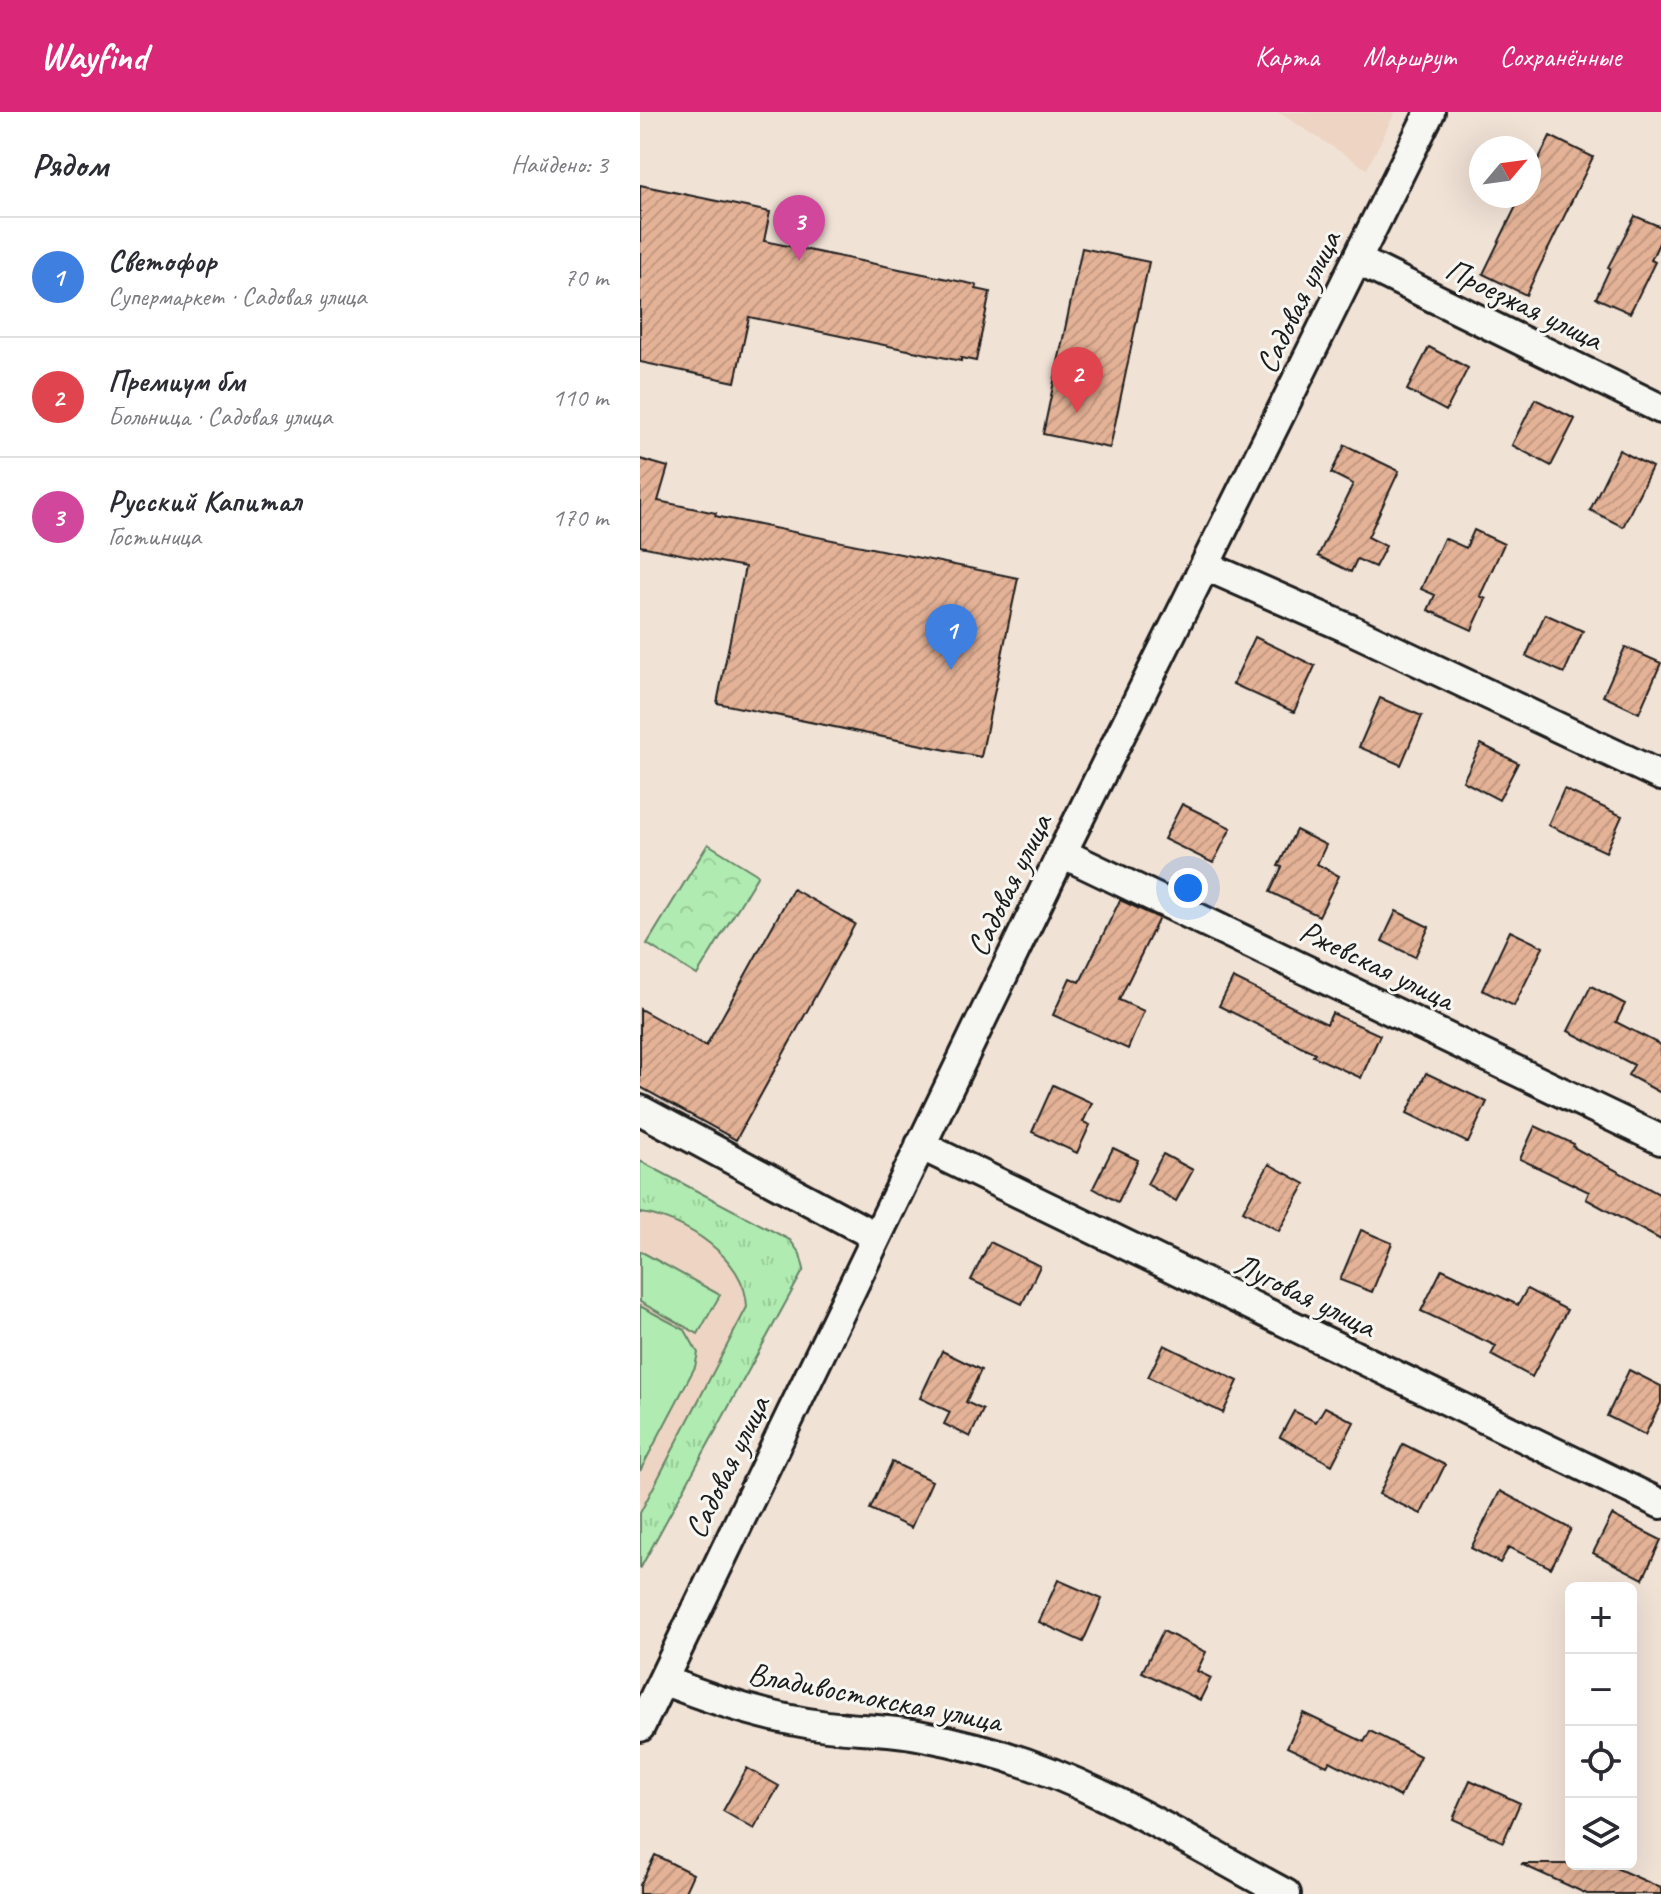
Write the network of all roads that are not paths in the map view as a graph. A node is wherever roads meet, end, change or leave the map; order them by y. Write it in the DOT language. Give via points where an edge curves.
graph roads {
  1 [pos="1430,112"];
  2 [pos="1357,260"];
  3 [pos="1661,409"];
  4 [pos="1206,566"];
  5 [pos="1661,776"];
  6 [pos="1062,853"];
  7 [pos="640,1110"];
  8 [pos="1661,1140"];
  9 [pos="920,1145"];
  10 [pos="875,1236"];
  11 [pos="1661,1504"];
  12 [pos="663,1680"];
  13 [pos="640,1727"];
  14 [pos="1286,1894"];
  1 -- 2 [label="street, Садовая улица"];
  2 -- 3 [label="street, Проезжая улица"];
  2 -- 4 [label="street, Садовая улица"];
  4 -- 5 [label="street"];
  4 -- 6 [label="street, Садовая улица"];
  6 -- 8 [label="street, Ржевская улица"];
  6 -- 9 [label="street, Садовая улица"];
  7 -- 10 [label="street"];
  9 -- 10 [label="street, Садовая улица"];
  9 -- 11 [label="street, Луговая улица"];
  10 -- 12 [label="street, Садовая улица"];
  12 -- 13 [label="street, Садовая улица"];
  12 -- 14 [label="street, Владивостокская улица" via="746,1709 825,1726 917,1734 1038,1767 1105,1796"];
}
